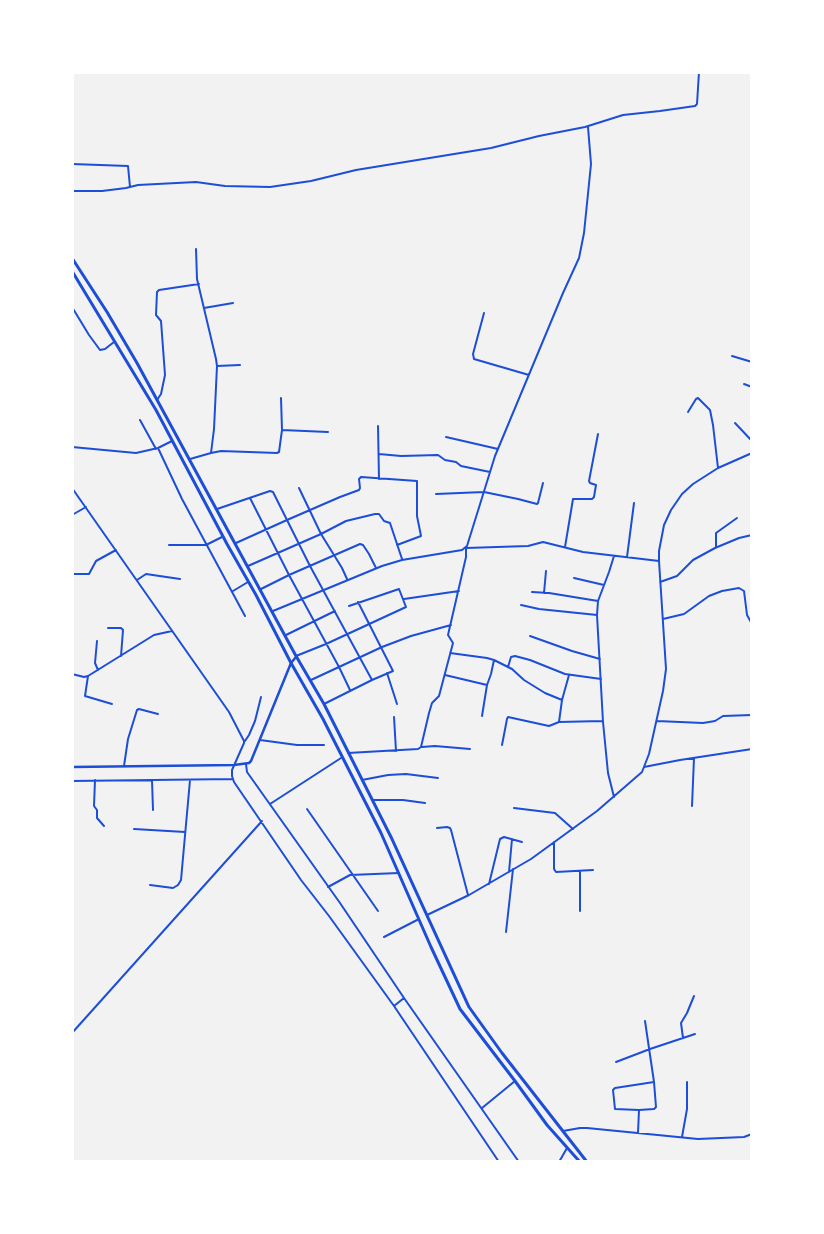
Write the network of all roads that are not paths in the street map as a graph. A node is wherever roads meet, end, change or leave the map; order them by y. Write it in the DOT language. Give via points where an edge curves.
graph roads {
  1 [pos="699,72"];
  2 [pos="588,127"];
  3 [pos="72,164"];
  4 [pos="130,187"];
  5 [pos="72,191"];
  6 [pos="196,249"];
  7 [pos="72,258"];
  8 [pos="72,270"];
  9 [pos="199,284"];
  10 [pos="233,303"];
  11 [pos="72,307"];
  12 [pos="204,308"];
  13 [pos="484,313"];
  14 [pos="115,342"];
  15 [pos="732,356"];
  16 [pos="752,362"];
  17 [pos="240,365"];
  18 [pos="217,366"];
  19 [pos="529,375"];
  20 [pos="744,384"];
  21 [pos="752,387"];
  22 [pos="281,398"];
  23 [pos="158,400"];
  24 [pos="688,412"];
  25 [pos="140,420"];
  26 [pos="736,423"];
  27 [pos="378,426"];
  28 [pos="282,430"];
  29 [pos="328,432"];
  30 [pos="598,434"];
  31 [pos="446,437"];
  32 [pos="172,440"];
  33 [pos="752,441"];
  34 [pos="72,448"];
  35 [pos="157,448"];
  36 [pos="498,449"];
  37 [pos="211,453"];
  38 [pos="752,453"];
  39 [pos="379,454"];
  40 [pos="190,459"];
  41 [pos="718,468"];
  42 [pos="490,472"];
  43 [pos="379,479"];
  44 [pos="542,484"];
  45 [pos="72,488"];
  46 [pos="299,488"];
  47 [pos="484,492"];
  48 [pos="436,494"];
  49 [pos="250,498"];
  50 [pos="634,503"];
  51 [pos="86,507"];
  52 [pos="217,509"];
  53 [pos="309,510"];
  54 [pos="72,515"];
  55 [pos="737,518"];
  56 [pos="287,520"];
  57 [pos="265,530"];
  58 [pos="321,534"];
  59 [pos="752,535"];
  60 [pos="223,537"];
  61 [pos="236,543"];
  62 [pos="299,543"];
  63 [pos="169,545"];
  64 [pos="206,545"];
  65 [pos="397,545"];
  66 [pos="565,547"];
  67 [pos="716,547"];
  68 [pos="466,548"];
  69 [pos="116,550"];
  70 [pos="278,552"];
  71 [pos="334,555"];
  72 [pos="614,556"];
  73 [pos="627,558"];
  74 [pos="402,560"];
  75 [pos="659,561"];
  76 [pos="248,566"];
  77 [pos="310,566"];
  78 [pos="376,568"];
  79 [pos="546,570"];
  80 [pos="72,574"];
  81 [pos="289,575"];
  82 [pos="574,578"];
  83 [pos="180,579"];
  84 [pos="137,580"];
  85 [pos="347,580"];
  86 [pos="248,582"];
  87 [pos="660,582"];
  88 [pos="604,585"];
  89 [pos="261,589"];
  90 [pos="324,589"];
  91 [pos="234,591"];
  92 [pos="459,591"];
  93 [pos="532,592"];
  94 [pos="544,593"];
  95 [pos="302,599"];
  96 [pos="404,599"];
  97 [pos="598,601"];
  98 [pos="358,602"];
  99 [pos="521,605"];
  100 [pos="349,606"];
  101 [pos="272,611"];
  102 [pos="335,611"];
  103 [pos="597,615"];
  104 [pos="245,616"];
  105 [pos="663,619"];
  106 [pos="314,622"];
  107 [pos="752,624"];
  108 [pos="370,625"];
  109 [pos="450,625"];
  110 [pos="108,628"];
  111 [pos="172,631"];
  112 [pos="348,634"];
  113 [pos="285,635"];
  114 [pos="530,636"];
  115 [pos="97,642"];
  116 [pos="326,644"];
  117 [pos="382,647"];
  118 [pos="450,653"];
  119 [pos="120,656"];
  120 [pos="296,656"];
  121 [pos="360,657"];
  122 [pos="600,659"];
  123 [pos="494,660"];
  124 [pos="291,663"];
  125 [pos="339,667"];
  126 [pos="508,667"];
  127 [pos="98,670"];
  128 [pos="388,673"];
  129 [pos="72,674"];
  130 [pos="569,674"];
  131 [pos="445,675"];
  132 [pos="88,676"];
  133 [pos="601,679"];
  134 [pos="310,680"];
  135 [pos="372,680"];
  136 [pos="487,685"];
  137 [pos="752,689"];
  138 [pos="350,690"];
  139 [pos="261,697"];
  140 [pos="562,700"];
  141 [pos="112,704"];
  142 [pos="324,704"];
  143 [pos="397,704"];
  144 [pos="752,704"];
  145 [pos="158,714"];
  146 [pos="752,715"];
  147 [pos="482,716"];
  148 [pos="394,717"];
  149 [pos="603,721"];
  150 [pos="657,721"];
  151 [pos="560,722"];
  152 [pos="260,740"];
  153 [pos="244,742"];
  154 [pos="502,745"];
  155 [pos="324,746"];
  156 [pos="421,747"];
  157 [pos="470,749"];
  158 [pos="396,750"];
  159 [pos="752,750"];
  160 [pos="348,752"];
  161 [pos="342,757"];
  162 [pos="694,758"];
  163 [pos="245,764"];
  164 [pos="234,765"];
  165 [pos="124,766"];
  166 [pos="72,767"];
  167 [pos="644,767"];
  168 [pos="233,778"];
  169 [pos="438,778"];
  170 [pos="95,780"];
  171 [pos="152,780"];
  172 [pos="190,780"];
  173 [pos="362,780"];
  174 [pos="72,781"];
  175 [pos="614,797"];
  176 [pos="372,800"];
  177 [pos="426,803"];
  178 [pos="270,804"];
  179 [pos="692,806"];
  180 [pos="514,808"];
  181 [pos="308,809"];
  182 [pos="153,810"];
  183 [pos="262,821"];
  184 [pos="104,826"];
  185 [pos="437,828"];
  186 [pos="134,829"];
  187 [pos="573,829"];
  188 [pos="185,832"];
  189 [pos="512,839"];
  190 [pos="522,842"];
  191 [pos="554,842"];
  192 [pos="513,869"];
  193 [pos="593,870"];
  194 [pos="580,871"];
  195 [pos="509,872"];
  196 [pos="399,873"];
  197 [pos="353,875"];
  198 [pos="489,884"];
  199 [pos="150,885"];
  200 [pos="328,886"];
  201 [pos="469,895"];
  202 [pos="580,910"];
  203 [pos="378,911"];
  204 [pos="427,915"];
  205 [pos="419,919"];
  206 [pos="506,932"];
  207 [pos="384,937"];
  208 [pos="694,996"];
  209 [pos="403,999"];
  210 [pos="395,1005"];
  211 [pos="645,1021"];
  212 [pos="72,1033"];
  213 [pos="695,1034"];
  214 [pos="683,1038"];
  215 [pos="650,1049"];
  216 [pos="616,1062"];
  217 [pos="515,1081"];
  218 [pos="654,1082"];
  219 [pos="687,1082"];
  220 [pos="482,1108"];
  221 [pos="639,1110"];
  222 [pos="563,1131"];
  223 [pos="638,1133"];
  224 [pos="752,1134"];
  225 [pos="682,1137"];
  226 [pos="567,1147"];
  227 [pos="499,1162"];
  228 [pos="519,1162"];
  229 [pos="559,1162"];
  230 [pos="580,1162"];
  231 [pos="588,1162"];
  1 -- 2 [label="street" via="695,106 623,115"];
  2 -- 4 [label="street" via="287,185 225,186 196,182"];
  2 -- 19 [label="street" via="591,164 582,247"];
  3 -- 4 [label="street" via="128,166"];
  4 -- 5 [label="street"];
  6 -- 9 [label="street"];
  7 -- 23 [label="main road"];
  8 -- 14 [label="main road"];
  9 -- 12 [label="street"];
  9 -- 23 [label="street" via="156,292 165,375"];
  10 -- 12 [label="street"];
  11 -- 14 [label="street" via="100,350"];
  12 -- 18 [label="street"];
  13 -- 19 [label="street" via="474,359"];
  14 -- 32 [label="main road"];
  15 -- 16 [label="street"];
  17 -- 18 [label="street"];
  18 -- 37 [label="street"];
  19 -- 36 [label="street"];
  20 -- 21 [label="street"];
  22 -- 28 [label="street"];
  23 -- 40 [label="main road"];
  24 -- 41 [label="street" via="698,398 710,410"];
  25 -- 35 [label="street"];
  26 -- 33 [label="street"];
  27 -- 39 [label="street"];
  28 -- 29 [label="street"];
  28 -- 37 [label="street" via="277,453"];
  30 -- 66 [label="street" via="589,481 596,485 594,497 574,499"];
  31 -- 36 [label="street"];
  32 -- 35 [label="street"];
  32 -- 60 [label="main road"];
  34 -- 35 [label="street" via="136,453"];
  35 -- 64 [label="street"];
  36 -- 42 [label="street"];
  37 -- 40 [label="street"];
  38 -- 41 [label="street"];
  39 -- 42 [label="street" via="438,456 461,466"];
  39 -- 43 [label="street"];
  40 -- 52 [label="main road"];
  41 -- 75 [label="street" via="693,484 671,510 664,525"];
  42 -- 47 [label="street"];
  43 -- 53 [label="street" via="360,478 359,490"];
  43 -- 65 [label="street" via="418,482 417,516 421,536"];
  44 -- 47 [label="street" via="537,504"];
  45 -- 51 [label="street"];
  46 -- 53 [label="street"];
  47 -- 48 [label="street"];
  47 -- 68 [label="street"];
  49 -- 52 [label="street"];
  49 -- 56 [label="street" via="272,491"];
  49 -- 57 [label="street"];
  50 -- 73 [label="street"];
  51 -- 54 [label="street"];
  51 -- 69 [label="street"];
  52 -- 61 [label="main road"];
  53 -- 56 [label="street"];
  53 -- 58 [label="street"];
  55 -- 67 [label="street" via="716,533"];
  56 -- 57 [label="street"];
  56 -- 62 [label="street"];
  57 -- 61 [label="street"];
  57 -- 70 [label="street"];
  58 -- 62 [label="street"];
  58 -- 65 [label="street" via="346,521 378,514 390,523"];
  58 -- 71 [label="street"];
  59 -- 67 [label="street"];
  60 -- 64 [label="street"];
  60 -- 86 [label="main road"];
  61 -- 76 [label="main road"];
  62 -- 70 [label="street"];
  62 -- 77 [label="street"];
  63 -- 64 [label="street"];
  64 -- 91 [label="street"];
  65 -- 74 [label="street"];
  66 -- 68 [label="street" via="543,542 528,546"];
  66 -- 72 [label="street"];
  67 -- 87 [label="street" via="693,560 677,576"];
  68 -- 74 [label="street"];
  68 -- 92 [label="street"];
  69 -- 80 [label="street" via="96,561 89,574"];
  69 -- 84 [label="street"];
  70 -- 76 [label="street"];
  70 -- 81 [label="street"];
  71 -- 77 [label="street"];
  71 -- 78 [label="street" via="361,544"];
  71 -- 85 [label="street"];
  72 -- 73 [label="street"];
  72 -- 88 [label="street"];
  73 -- 75 [label="street"];
  74 -- 78 [label="street"];
  75 -- 87 [label="street"];
  76 -- 89 [label="main road"];
  77 -- 81 [label="street"];
  77 -- 90 [label="street"];
  78 -- 85 [label="street"];
  79 -- 94 [label="street"];
  81 -- 89 [label="street"];
  81 -- 95 [label="street"];
  82 -- 88 [label="street"];
  83 -- 84 [label="street" via="145,574"];
  84 -- 111 [label="street"];
  85 -- 90 [label="street"];
  86 -- 91 [label="street"];
  86 -- 124 [label="main road"];
  87 -- 105 [label="street"];
  88 -- 97 [label="street"];
  89 -- 101 [label="main road"];
  90 -- 95 [label="street"];
  90 -- 102 [label="street"];
  91 -- 104 [label="street"];
  92 -- 96 [label="street"];
  92 -- 109 [label="street"];
  93 -- 94 [label="street"];
  94 -- 97 [label="street"];
  95 -- 101 [label="street"];
  95 -- 106 [label="street"];
  96 -- 98 [label="street" via="398,589"];
  96 -- 108 [label="street" via="406,608"];
  97 -- 103 [label="street"];
  98 -- 100 [label="street"];
  98 -- 108 [label="street"];
  99 -- 103 [label="street"];
  101 -- 113 [label="main road"];
  102 -- 106 [label="street"];
  102 -- 112 [label="street"];
  103 -- 122 [label="street"];
  105 -- 107 [label="street" via="682,615 709,596 739,588 744,591 747,615"];
  105 -- 150 [label="street" via="666,669"];
  106 -- 113 [label="street"];
  106 -- 116 [label="street"];
  108 -- 112 [label="street"];
  108 -- 117 [label="street"];
  109 -- 117 [label="street"];
  109 -- 118 [label="street" via="448,636 453,643"];
  110 -- 119 [label="street" via="122,629"];
  111 -- 119 [label="street" via="154,635"];
  111 -- 153 [label="street" via="229,712"];
  112 -- 116 [label="street"];
  112 -- 121 [label="street"];
  113 -- 120 [label="main road"];
  114 -- 122 [label="street"];
  115 -- 127 [label="street" via="95,663"];
  116 -- 120 [label="street"];
  116 -- 125 [label="street"];
  117 -- 121 [label="street"];
  117 -- 128 [label="street" via="394,669"];
  118 -- 123 [label="street"];
  118 -- 131 [label="street"];
  119 -- 127 [label="street"];
  120 -- 124 [label="street"];
  120 -- 134 [label="main road"];
  121 -- 125 [label="street"];
  121 -- 135 [label="street"];
  122 -- 133 [label="street"];
  123 -- 126 [label="street"];
  123 -- 136 [label="street"];
  124 -- 152 [label="street"];
  124 -- 161 [label="main road"];
  125 -- 134 [label="street"];
  125 -- 138 [label="street"];
  126 -- 130 [label="street" via="511,657 515,656"];
  126 -- 140 [label="street" via="545,694"];
  127 -- 132 [label="street"];
  128 -- 135 [label="street"];
  128 -- 143 [label="street"];
  129 -- 132 [label="street"];
  130 -- 133 [label="street"];
  130 -- 140 [label="street"];
  131 -- 136 [label="street"];
  131 -- 156 [label="street" via="439,696 432,703"];
  132 -- 141 [label="street" via="85,696"];
  133 -- 149 [label="street"];
  134 -- 142 [label="main road"];
  135 -- 138 [label="street"];
  136 -- 147 [label="street"];
  137 -- 144 [label="street"];
  138 -- 142 [label="street"];
  139 -- 153 [label="street" via="255,721"];
  140 -- 151 [label="street"];
  142 -- 160 [label="main road"];
  145 -- 165 [label="street" via="137,709"];
  146 -- 150 [label="street" via="725,716 703,724"];
  148 -- 158 [label="street"];
  149 -- 151 [label="street"];
  149 -- 175 [label="street" via="608,773"];
  150 -- 167 [label="street"];
  151 -- 154 [label="street" via="550,726 508,717"];
  152 -- 155 [label="street"];
  152 -- 163 [label="street" via="251,761"];
  153 -- 164 [label="street"];
  156 -- 157 [label="street"];
  156 -- 158 [label="street"];
  158 -- 160 [label="street"];
  159 -- 162 [label="street"];
  160 -- 173 [label="main road"];
  161 -- 178 [label="street"];
  161 -- 196 [label="main road"];
  162 -- 167 [label="street"];
  162 -- 179 [label="street"];
  163 -- 164 [label="street"];
  163 -- 178 [label="street" via="247,772"];
  164 -- 165 [label="street"];
  164 -- 168 [label="street"];
  165 -- 166 [label="street"];
  167 -- 175 [label="street"];
  168 -- 172 [label="street"];
  168 -- 183 [label="street"];
  169 -- 173 [label="street" via="406,774"];
  170 -- 171 [label="street"];
  170 -- 174 [label="street"];
  170 -- 184 [label="street" via="94,806 97,818"];
  171 -- 172 [label="street"];
  171 -- 182 [label="street"];
  172 -- 188 [label="street"];
  173 -- 176 [label="main road"];
  175 -- 187 [label="street"];
  176 -- 177 [label="street"];
  176 -- 204 [label="main road"];
  178 -- 200 [label="street"];
  180 -- 187 [label="street" via="555,813"];
  181 -- 197 [label="street"];
  183 -- 210 [label="street" via="301,880"];
  183 -- 212 [label="street"];
  185 -- 201 [label="street" via="451,830"];
  186 -- 188 [label="street"];
  187 -- 191 [label="street"];
  188 -- 199 [label="street" via="178,885 173,888"];
  189 -- 190 [label="street"];
  189 -- 195 [label="street"];
  189 -- 198 [label="street" via="500,839"];
  191 -- 192 [label="street"];
  191 -- 194 [label="street" via="555,870"];
  192 -- 195 [label="street"];
  192 -- 206 [label="street"];
  193 -- 194 [label="street"];
  194 -- 202 [label="street"];
  195 -- 198 [label="street"];
  196 -- 197 [label="street"];
  196 -- 205 [label="main road"];
  197 -- 200 [label="street"];
  197 -- 203 [label="street"];
  198 -- 201 [label="street"];
  200 -- 209 [label="street"];
  201 -- 204 [label="street"];
  204 -- 222 [label="main road" via="469,1007"];
  205 -- 207 [label="street"];
  205 -- 217 [label="main road" via="460,1008"];
  208 -- 214 [label="street" via="681,1023"];
  209 -- 210 [label="street"];
  209 -- 220 [label="street"];
  210 -- 227 [label="street"];
  211 -- 215 [label="street"];
  213 -- 214 [label="street"];
  214 -- 215 [label="street"];
  215 -- 216 [label="street"];
  215 -- 218 [label="street"];
  217 -- 220 [label="street"];
  217 -- 226 [label="main road"];
  218 -- 221 [label="street" via="656,1108"];
  218 -- 221 [label="street" via="613,1089 615,1109"];
  219 -- 225 [label="street"];
  220 -- 228 [label="street"];
  221 -- 223 [label="street"];
  222 -- 223 [label="street" via="587,1128"];
  222 -- 231 [label="main road"];
  223 -- 225 [label="street"];
  224 -- 225 [label="street" via="698,1139"];
  226 -- 229 [label="street"];
  226 -- 230 [label="main road"];
}
